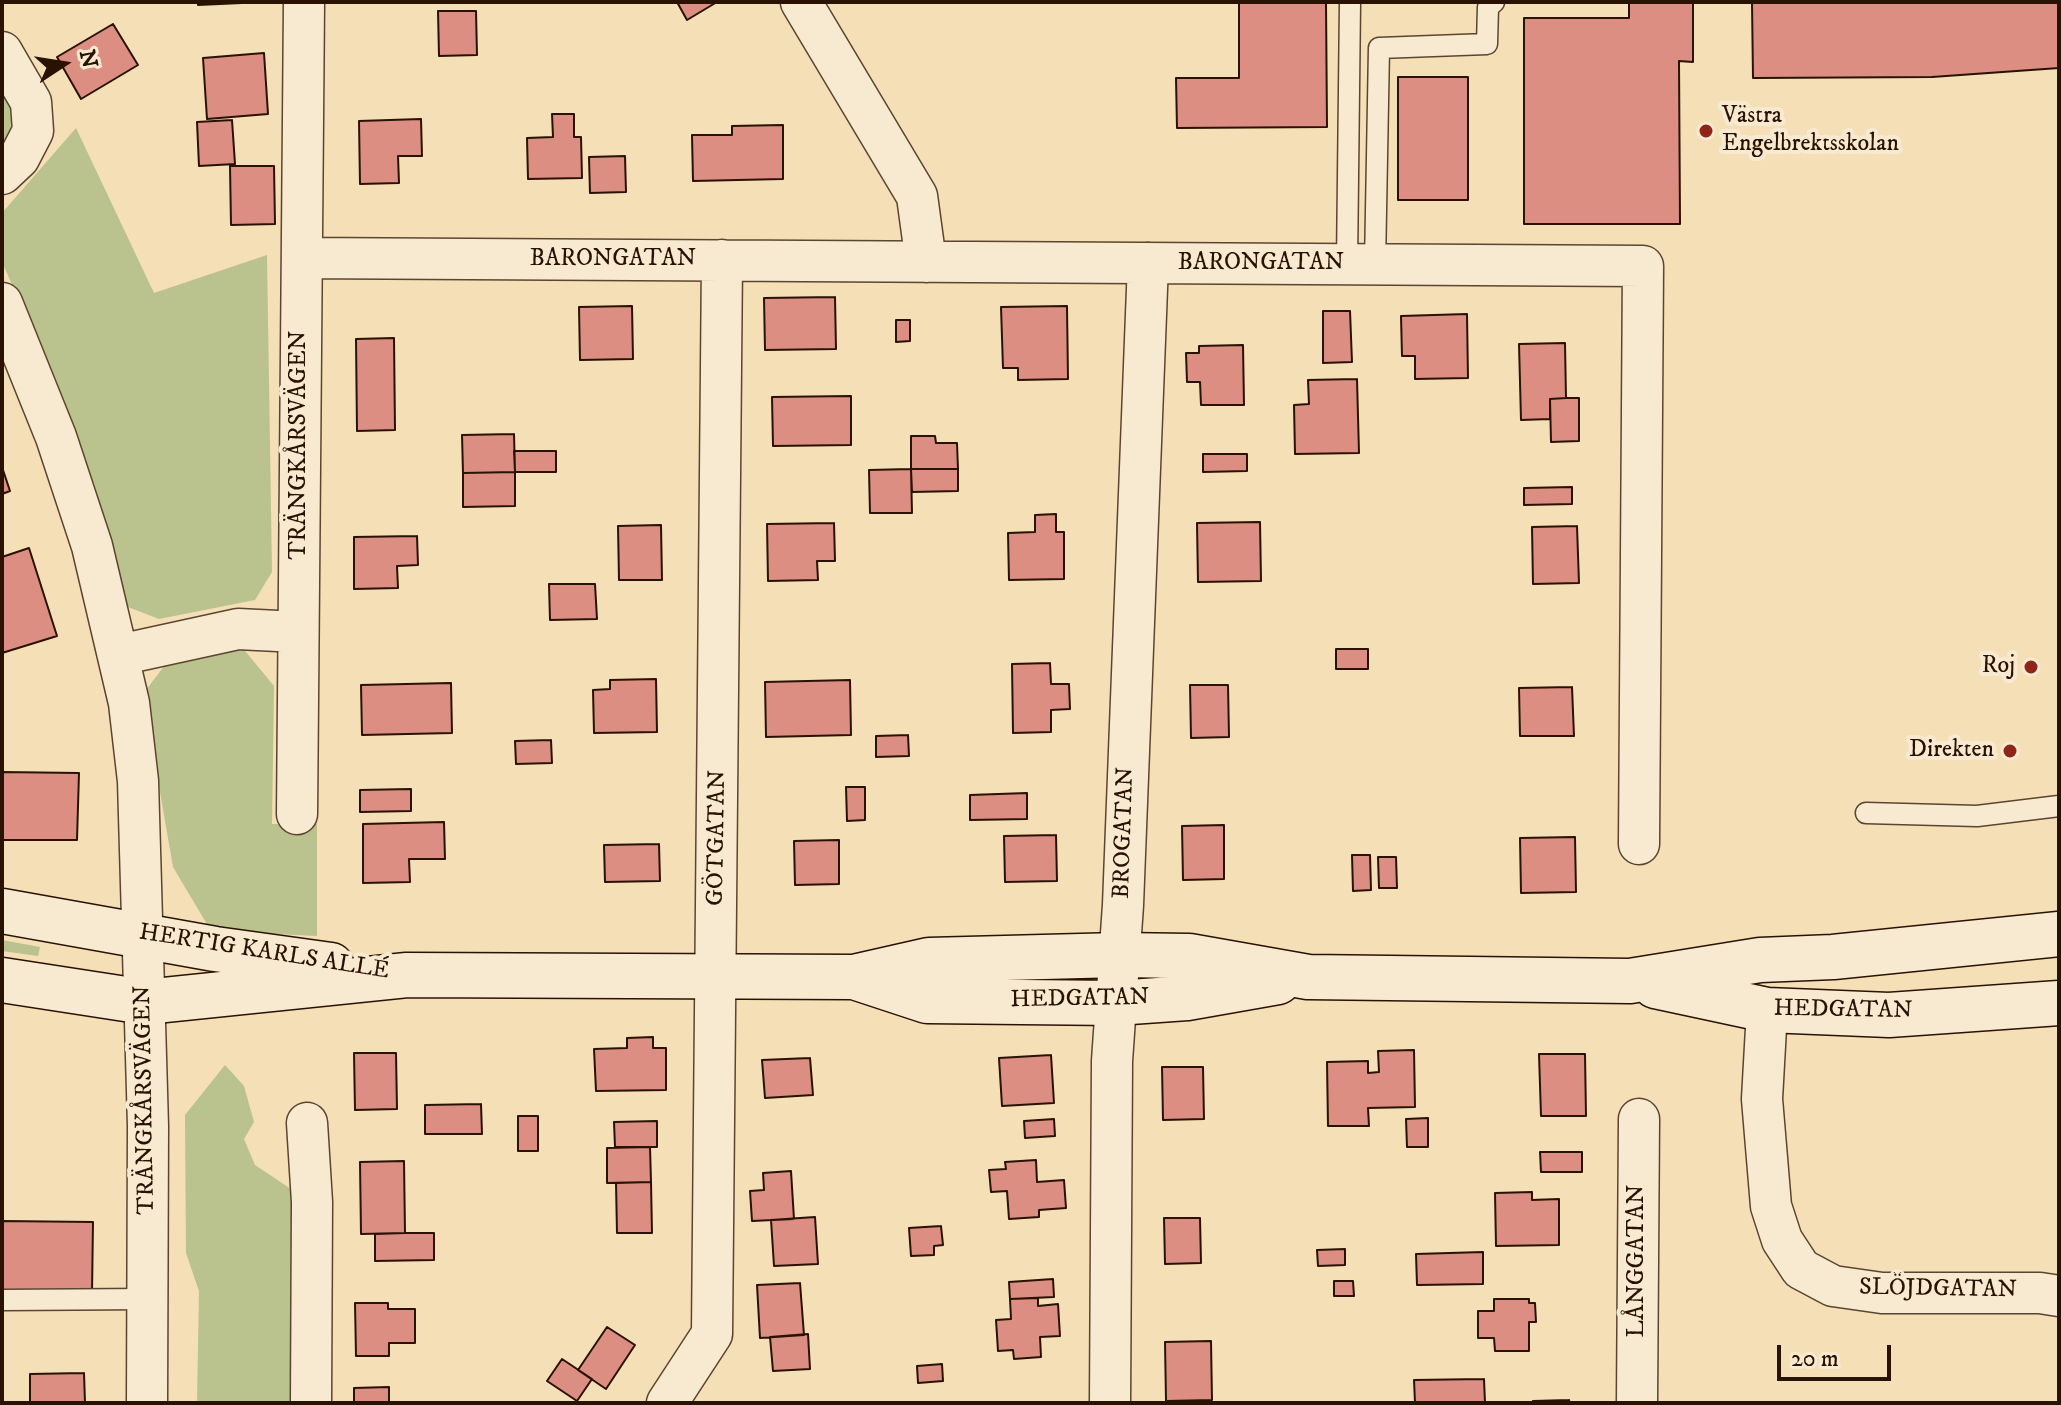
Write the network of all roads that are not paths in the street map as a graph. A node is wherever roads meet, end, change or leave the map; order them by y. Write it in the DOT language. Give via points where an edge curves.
graph roads {
  1 [pos="304,2"];
  2 [pos="801,2"];
  3 [pos="1350,2"];
  4 [pos="1494,2"];
  5 [pos="2,52"];
  6 [pos="2,174"];
  7 [pos="302,258"];
  8 [pos="722,260"];
  9 [pos="926,262"];
  10 [pos="1148,263"];
  11 [pos="1361,264"];
  12 [pos="6,323"];
  13 [pos="298,632"];
  14 [pos="119,655"];
  15 [pos="2059,806"];
  16 [pos="1866,813"];
  17 [pos="297,814"];
  18 [pos="1639,844"];
  19 [pos="2,911"];
  20 [pos="143,934"];
  21 [pos="2059,934"];
  22 [pos="1119,955"];
  23 [pos="1833,957"];
  24 [pos="407,975"];
  25 [pos="715,976"];
  26 [pos="854,977"];
  27 [pos="1308,977"];
  28 [pos="2,980"];
  29 [pos="1630,981"];
  30 [pos="145,1002"];
  31 [pos="1116,1003"];
  32 [pos="2059,1003"];
  33 [pos="1767,1010"];
  34 [pos="1639,1119"];
  35 [pos="307,1123"];
  36 [pos="2059,1296"];
  37 [pos="148,1299"];
  38 [pos="2,1300"];
  39 [pos="147,1403"];
  40 [pos="311,1403"];
  41 [pos="667,1403"];
  42 [pos="1110,1403"];
  43 [pos="1637,1403"];
  1 -- 7 [label="street, TRÄNGKÅRSVÄGEN"];
  2 -- 9 [label="street" via="917,196"];
  3 -- 11 [label="lane"];
  4 -- 11 [label="lane" via="1488,7 1487,44 1379,48"];
  5 -- 6 [label="street" via="31,102 33,131 19,158"];
  7 -- 8 [label="street, BARONGATAN"];
  7 -- 13 [label="street, TRÄNGKÅRSVÄGEN"];
  8 -- 9 [label="street, BARONGATAN"];
  8 -- 25 [label="street, GÖTGATAN"];
  9 -- 10 [label="street, BARONGATAN"];
  10 -- 11 [label="street, BARONGATAN"];
  10 -- 22 [label="street, BROGATAN"];
  11 -- 18 [label="street, BARONGATAN" via="1643,266"];
  12 -- 14 [label="street, TRÄNGKÅRSVÄGEN" via="87,532"];
  13 -- 14 [label="street" via="238,629"];
  13 -- 17 [label="street, TRÄNGKÅRSVÄGEN"];
  14 -- 20 [label="street, TRÄNGKÅRSVÄGEN" via="138,781"];
  15 -- 16 [label="lane" via="1977,816"];
  19 -- 20 [label="main road, HERTIG KARLS ALLÉ"];
  20 -- 24 [label="main road, HERTIG KARLS ALLÉ"];
  20 -- 30 [label="street, TRÄNGKÅRSVÄGEN"];
  21 -- 23 [label="main road, HEDGATAN"];
  22 -- 26 [label="main road, HEDGATAN" via="929,960"];
  22 -- 27 [label="main road, HEDGATAN" via="1189,956"];
  22 -- 31 [label="street, BROGATAN"];
  23 -- 29 [label="main road, HEDGATAN" via="1760,960"];
  23 -- 33 [label="main road"];
  24 -- 25 [label="main road, HEDGATAN"];
  24 -- 30 [label="main road, HERTIG KARLS ALLÉ"];
  25 -- 26 [label="main road, HEDGATAN"];
  25 -- 41 [label="street, GÖTGATAN" via="712,1334"];
  26 -- 31 [label="main road, HEDGATAN" via="927,1001"];
  27 -- 29 [label="main road, HEDGATAN"];
  27 -- 31 [label="main road, HEDGATAN" via="1187,998"];
  28 -- 30 [label="main road, HERTIG KARLS ALLÉ"];
  29 -- 33 [label="main road, HEDGATAN"];
  30 -- 37 [label="street, TRÄNGKÅRSVÄGEN"];
  31 -- 42 [label="street, BROGATAN"];
  32 -- 33 [label="main road, HEDGATAN" via="1889,1015"];
  33 -- 36 [label="street, SLÖJDGATAN" via="1762,1099 1771,1206 1782,1240 1801,1269 1833,1286 1882,1293"];
  34 -- 43 [label="street, LÅNGGATAN"];
  35 -- 40 [label="street"];
  37 -- 38 [label="lane"];
  37 -- 39 [label="street, TRÄNGKÅRSVÄGEN"];
}
